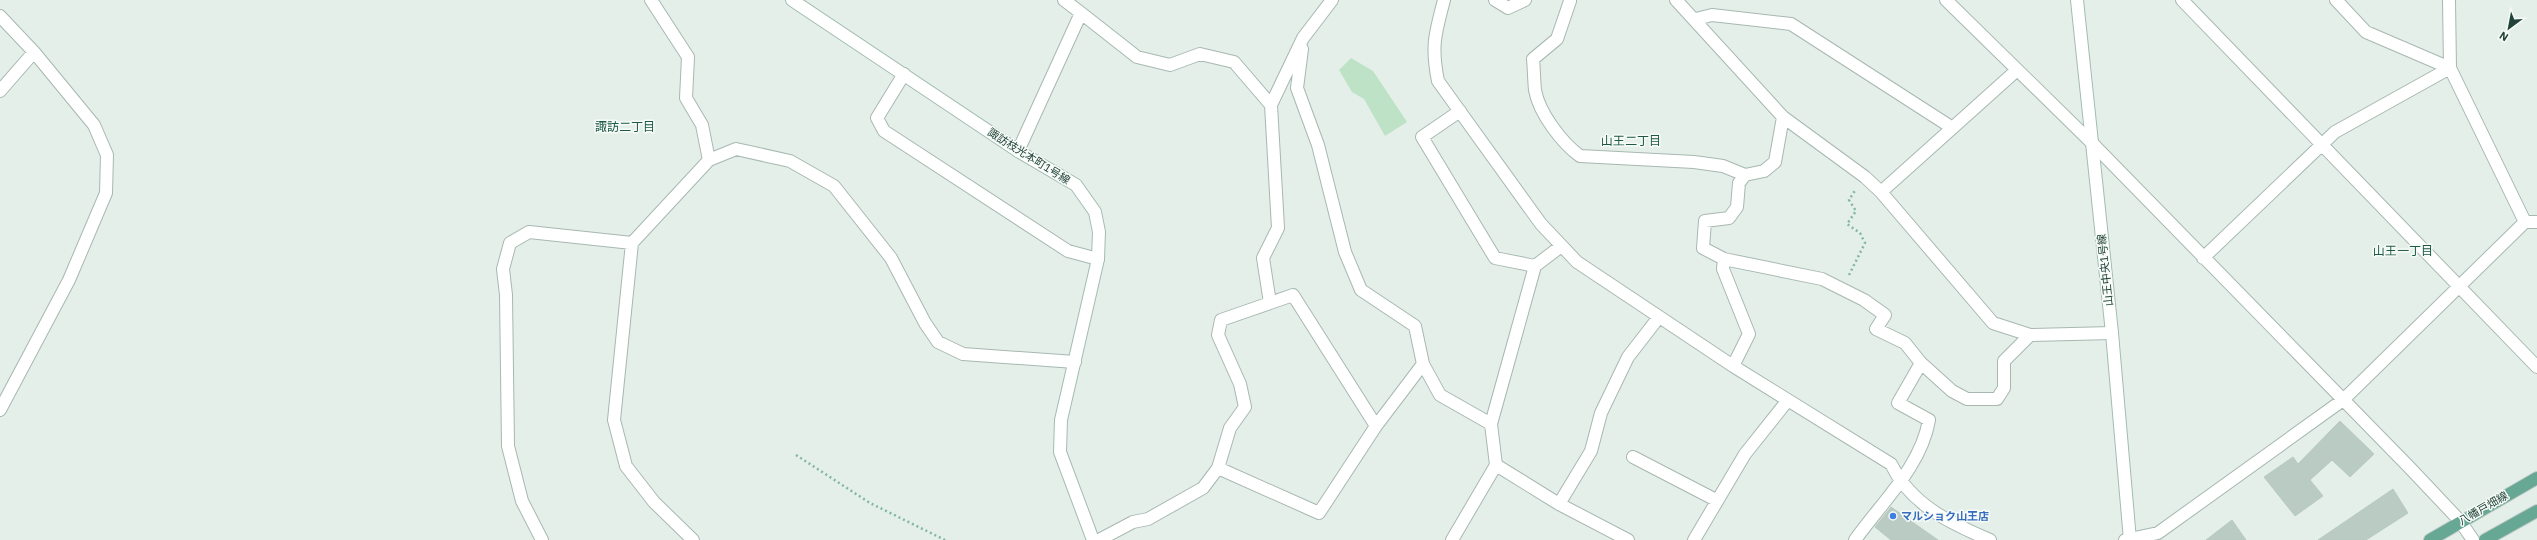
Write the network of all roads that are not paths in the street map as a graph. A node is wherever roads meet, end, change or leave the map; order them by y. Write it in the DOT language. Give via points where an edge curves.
graph roads {
  1 [pos="792,0"];
  2 [pos="1064,0"];
  3 [pos="1332,0"];
  4 [pos="1444,0"];
  5 [pos="1495,0"];
  6 [pos="1524,0"];
  7 [pos="1571,0"];
  8 [pos="1676,0"];
  9 [pos="1946,0"];
  10 [pos="2077,0"];
  11 [pos="2182,0"];
  12 [pos="2336,0"];
  13 [pos="2449,0"];
  14 [pos="654,2"];
  15 [pos="1081,13"];
  16 [pos="0,16"];
  17 [pos="1696,19"];
  18 [pos="1303,38"];
  19 [pos="34,52"];
  20 [pos="2450,68"];
  21 [pos="2017,70"];
  22 [pos="904,74"];
  23 [pos="0,91"];
  24 [pos="1271,105"];
  25 [pos="1460,111"];
  26 [pos="1783,117"];
  27 [pos="1951,127"];
  28 [pos="2091,142"];
  29 [pos="2322,144"];
  30 [pos="1018,151"];
  31 [pos="709,160"];
  32 [pos="1745,175"];
  33 [pos="1881,192"];
  34 [pos="2525,222"];
  35 [pos="2537,222"];
  36 [pos="632,243"];
  37 [pos="1560,247"];
  38 [pos="2203,258"];
  39 [pos="1098,259"];
  40 [pos="1724,259"];
  41 [pos="1534,266"];
  42 [pos="2458,286"];
  43 [pos="1270,303"];
  44 [pos="1659,317"];
  45 [pos="2112,333"];
  46 [pos="2030,335"];
  47 [pos="1075,362"];
  48 [pos="1922,363"];
  49 [pos="1423,364"];
  50 [pos="1733,366"];
  51 [pos="2537,367"];
  52 [pos="1788,400"];
  53 [pos="2343,400"];
  54 [pos="0,410"];
  55 [pos="1491,424"];
  56 [pos="1376,426"];
  57 [pos="1633,457"];
  58 [pos="1496,465"];
  59 [pos="1218,468"];
  60 [pos="2537,478"];
  61 [pos="1900,482"];
  62 [pos="1716,500"];
  63 [pos="1559,504"];
  64 [pos="2537,511"];
  65 [pos="2460,521"];
  66 [pos="542,540"];
  67 [pos="693,540"];
  68 [pos="1093,540"];
  69 [pos="1099,540"];
  70 [pos="1452,540"];
  71 [pos="1628,540"];
  72 [pos="1694,540"];
  73 [pos="1855,540"];
  74 [pos="1990,540"];
  75 [pos="2128,540"];
  76 [pos="2430,540"];
  77 [pos="2472,540"];
  78 [pos="2485,540"];
  1 -- 22 [label="street, 諏訪枝光本町1号線"];
  2 -- 15 [label="street"];
  3 -- 18 [label="street"];
  4 -- 25 [label="street" via="1434,39 1433,55 1438,81"];
  5 -- 6 [label="street" via="1508,8"];
  7 -- 32 [label="street" via="1557,39 1534,59 1536,92 1550,122 1566,146 1580,156 1694,162 1723,166"];
  8 -- 17 [label="street"];
  9 -- 21 [label="street"];
  10 -- 28 [label="street, 山王中央1号線"];
  11 -- 29 [label="street"];
  12 -- 20 [label="street" via="2366,32"];
  13 -- 20 [label="street"];
  14 -- 31 [label="street" via="688,57 686,98 702,125"];
  15 -- 24 [label="street" via="1137,57 1170,65 1200,54 1234,62"];
  15 -- 30 [label="street"];
  16 -- 19 [label="street"];
  17 -- 26 [label="street"];
  17 -- 27 [label="street" via="1712,14 1791,24"];
  18 -- 24 [label="street"];
  18 -- 49 [label="street" via="1298,88 1318,144 1345,252 1361,290 1415,326"];
  19 -- 23 [label="street"];
  19 -- 54 [label="street" via="94,125 107,155 106,193 69,280"];
  20 -- 29 [label="street" via="2335,132"];
  20 -- 34 [label="street"];
  21 -- 27 [label="street"];
  21 -- 28 [label="street"];
  22 -- 30 [label="street, 諏訪枝光本町1号線"];
  22 -- 39 [label="street" via="877,118 884,131 1068,251"];
  24 -- 43 [label="street" via="1278,228 1263,258"];
  25 -- 37 [label="street"];
  25 -- 41 [label="street" via="1422,138 1494,258"];
  26 -- 32 [label="street" via="1775,162 1764,171"];
  26 -- 33 [label="street" via="1865,177"];
  27 -- 33 [label="street"];
  28 -- 38 [label="street"];
  28 -- 45 [label="street, 山王中央1号線"];
  29 -- 38 [label="street"];
  29 -- 42 [label="street"];
  30 -- 39 [label="street, 諏訪枝光本町1号線" via="1076,185 1095,212 1099,232"];
  31 -- 36 [label="street"];
  31 -- 47 [label="street" via="736,149 790,161 834,186 891,258 925,323 938,342 963,354"];
  32 -- 40 [label="street" via="1739,183 1737,207 1729,218 1705,221 1703,248"];
  33 -- 46 [label="street" via="1993,324"];
  34 -- 35 [label="street"];
  34 -- 42 [label="street"];
  36 -- 66 [label="street" via="529,232 510,243 503,269 506,295 508,446 522,501"];
  36 -- 67 [label="street" via="614,420 626,466 654,502"];
  37 -- 41 [label="street"];
  37 -- 44 [label="street" via="1577,262"];
  38 -- 53 [label="street"];
  39 -- 47 [label="street, 諏訪枝光本町1号線"];
  40 -- 48 [label="street" via="1822,279 1842,289 1885,315 1876,329 1905,343"];
  40 -- 50 [label="street" via="1723,269 1749,334"];
  41 -- 55 [label="street"];
  42 -- 51 [label="street"];
  42 -- 53 [label="street"];
  43 -- 56 [label="street" via="1293,295"];
  43 -- 59 [label="street" via="1221,320 1218,335 1240,384 1244,407 1230,428"];
  44 -- 50 [label="street"];
  44 -- 63 [label="street" via="1628,357 1601,413 1591,451"];
  45 -- 46 [label="street"];
  45 -- 75 [label="street, 山王中央1号線"];
  46 -- 48 [label="street" via="2004,361 2004,388 1997,399 1967,399 1952,391"];
  47 -- 68 [label="street, 諏訪枝光本町1号線" via="1061,420 1060,452"];
  48 -- 61 [label="street" via="1898,403 1929,420 1926,438"];
  49 -- 55 [label="street" via="1440,395"];
  49 -- 56 [label="street"];
  50 -- 52 [label="street"];
  52 -- 61 [label="street" via="1891,464"];
  52 -- 62 [label="street" via="1745,454"];
  53 -- 65 [label="street"];
  53 -- 75 [label="street" via="2158,533"];
  55 -- 58 [label="street"];
  56 -- 59 [label="street" via="1319,512"];
  57 -- 62 [label="street"];
  58 -- 63 [label="street"];
  58 -- 70 [label="street"];
  59 -- 69 [label="street" via="1203,488 1148,519 1133,522"];
  60 -- 65 [label="main road, 八幡戸畑線"];
  61 -- 73 [label="street"];
  61 -- 74 [label="street" via="1925,507 1963,529"];
  62 -- 72 [label="street"];
  63 -- 71 [label="street"];
  64 -- 78 [label="main road"];
  65 -- 76 [label="main road, 八幡戸畑線"];
  65 -- 77 [label="street"];
}
